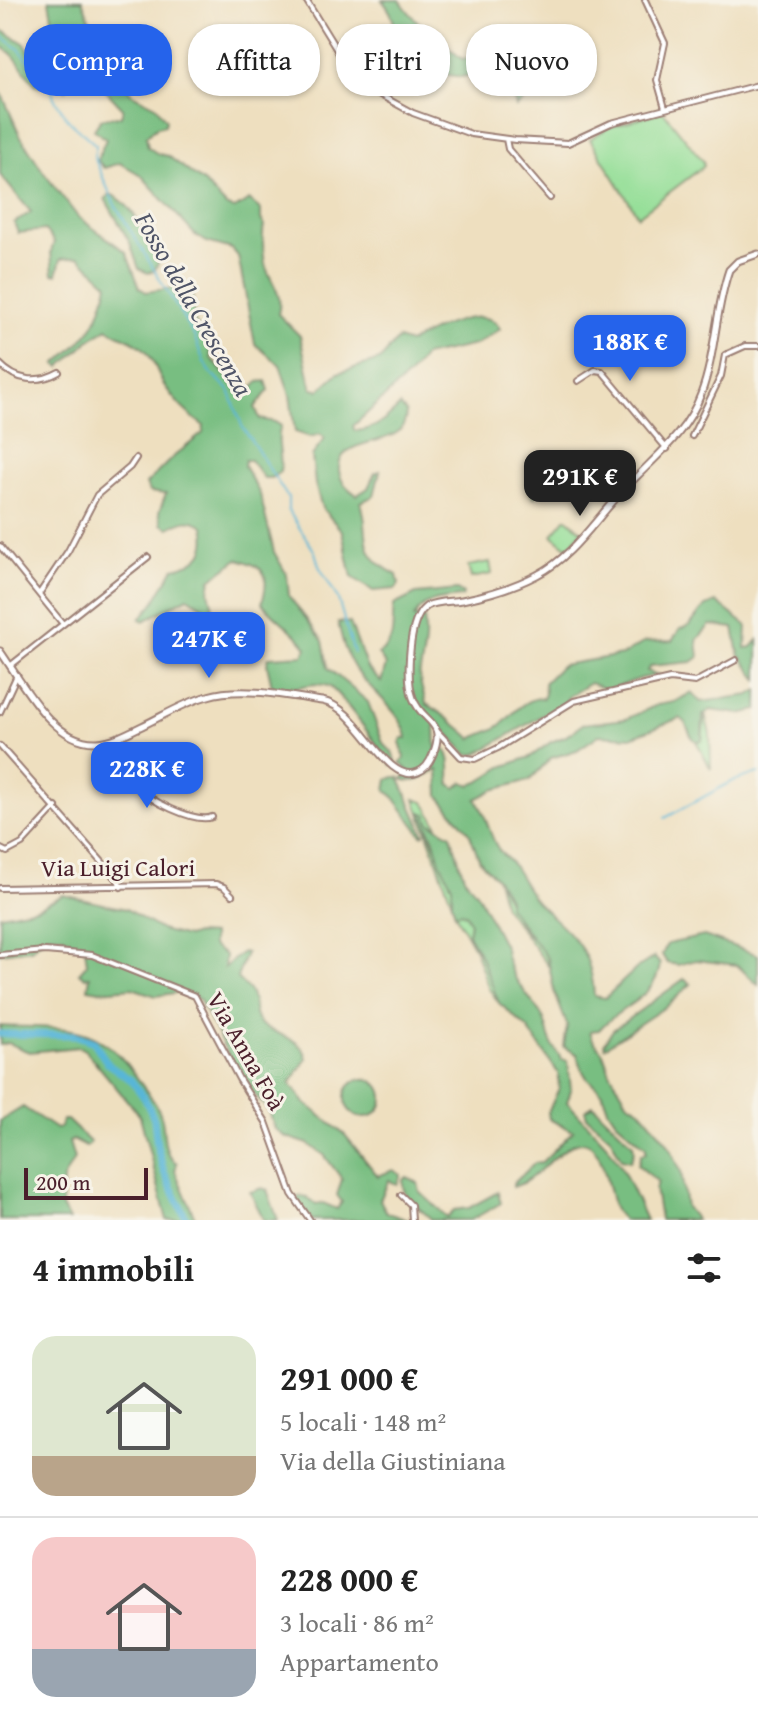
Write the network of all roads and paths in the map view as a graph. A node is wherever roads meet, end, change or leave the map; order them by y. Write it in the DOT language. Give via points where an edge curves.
graph roads {
  1 [pos="306,0"];
  2 [pos="645,0"];
  3 [pos="758,85"];
  4 [pos="665,108"];
  5 [pos="506,139"];
  6 [pos="550,198"];
  7 [pos="758,254"];
  8 [pos="758,346"];
  9 [pos="0,364"];
  10 [pos="59,372"];
  11 [pos="578,381"];
  12 [pos="692,436"];
  13 [pos="667,449"];
  14 [pos="136,458"];
  15 [pos="0,546"];
  16 [pos="148,557"];
  17 [pos="39,594"];
  18 [pos="63,624"];
  19 [pos="0,651"];
  20 [pos="736,660"];
  21 [pos="10,666"];
  22 [pos="17,675"];
  23 [pos="0,712"];
  24 [pos="438,735"];
  25 [pos="118,737"];
  26 [pos="0,746"];
  27 [pos="56,807"];
  28 [pos="212,817"];
  29 [pos="1,849"];
  30 [pos="121,887"];
  31 [pos="0,888"];
  32 [pos="232,895"];
  33 [pos="0,955"];
  34 [pos="401,1195"];
  35 [pos="310,1220"];
  36 [pos="412,1220"];
  1 -- 5 [label="street" via="346,65 371,90 439,124"];
  2 -- 4 [label="street" via="665,43 657,80"];
  3 -- 4 [label="street"];
  4 -- 5 [label="street" via="611,123 568,143"];
  5 -- 6 [label="street" via="508,149"];
  7 -- 13 [label="street" via="729,270 703,390"];
  8 -- 12 [label="street" via="725,355 721,376"];
  9 -- 10 [label="street" via="27,379"];
  11 -- 13 [label="street" via="602,371"];
  13 -- 24 [label="street" via="552,567 512,585 421,610 411,637 411,691"];
  14 -- 17 [label="street" via="93,500"];
  15 -- 17 [label="street"];
  16 -- 18 [label="street"];
  17 -- 18 [label="street"];
  18 -- 21 [label="street"];
  19 -- 21 [label="street"];
  20 -- 24 [label="street" via="695,682 668,679 576,700 475,759 461,757"];
  21 -- 22 [label="street"];
  22 -- 23 [label="street"];
  22 -- 25 [label="street" via="63,733 92,742"];
  24 -- 25 [label="street" via="429,764 420,772 400,772 338,705 229,693 207,696"];
  25 -- 28 [label="street" via="136,787 186,817"];
  26 -- 27 [label="street"];
  27 -- 29 [label="street" via="19,846"];
  27 -- 30 [label="street"];
  30 -- 31 [label="street, Via Luigi Calori"];
  30 -- 32 [label="street, Via Luigi Calori" via="216,884"];
  33 -- 35 [label="street, Via Anna Foà" via="92,955 195,996 266,1122 292,1194"];
  34 -- 36 [label="street" via="411,1205"];
}
